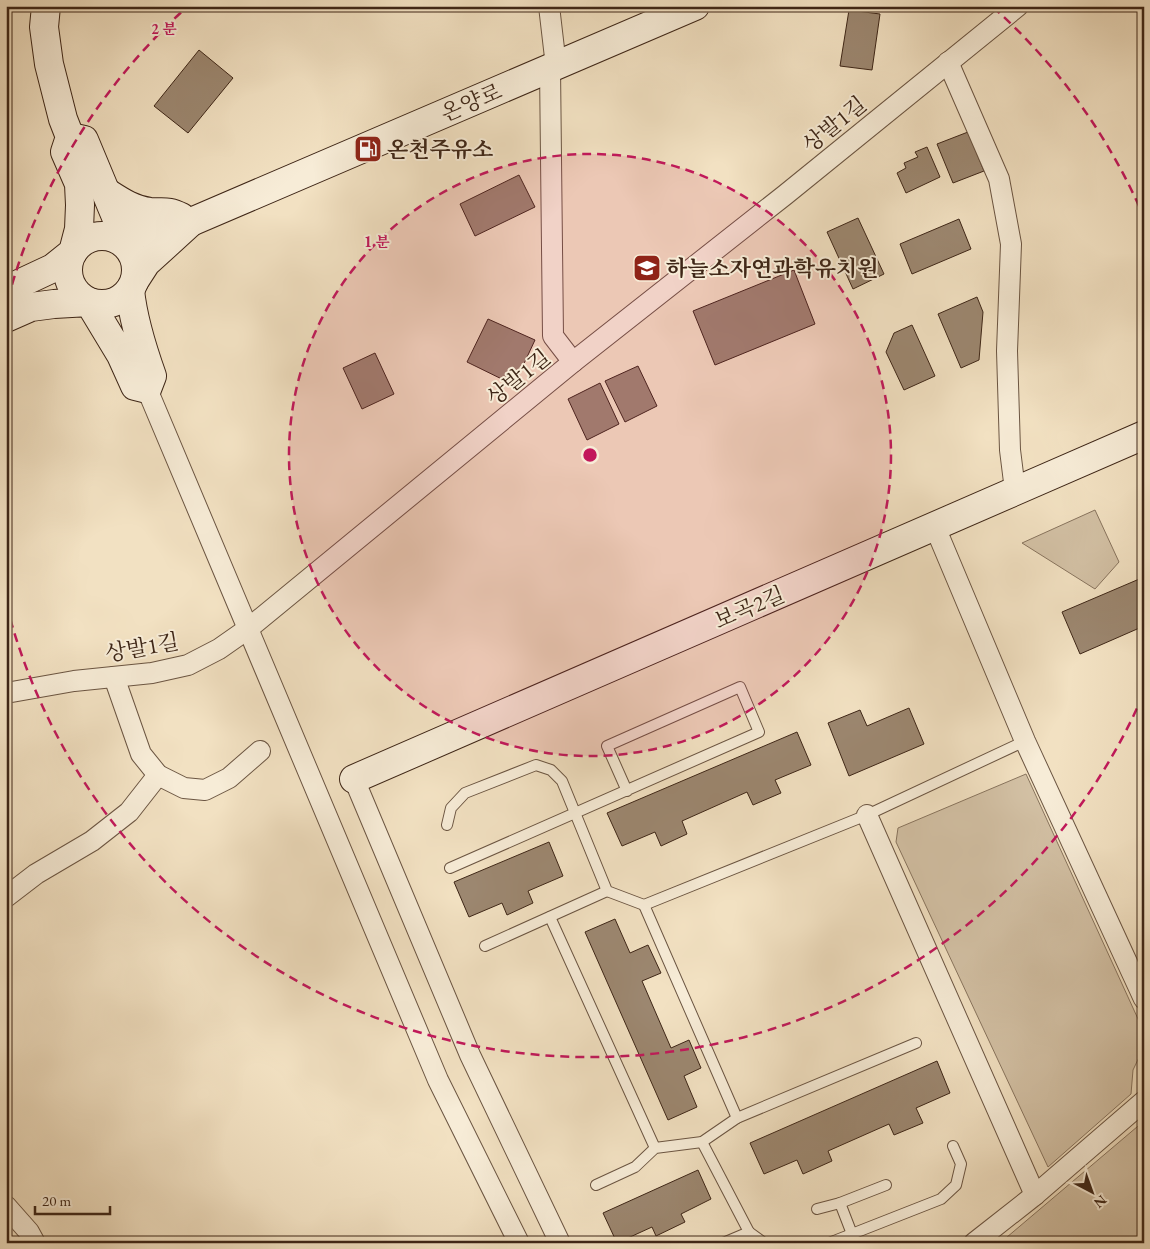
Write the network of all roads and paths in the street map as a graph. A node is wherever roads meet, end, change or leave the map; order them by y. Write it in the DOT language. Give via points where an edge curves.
graph roads {
  1 [pos="46,6"];
  2 [pos="549,6"];
  3 [pos="695,6"];
  4 [pos="1018,6"];
  5 [pos="948,62"];
  6 [pos="553,67"];
  7 [pos="70,137"];
  8 [pos="106,192"];
  9 [pos="192,222"];
  10 [pos="122,241"];
  11 [pos="73,252"];
  12 [pos="133,285"];
  13 [pos="6,290"];
  14 [pos="89,302"];
  15 [pos="6,318"];
  16 [pos="573,362"];
  17 [pos="147,389"];
  18 [pos="1144,435"];
  19 [pos="1015,490"];
  20 [pos="935,526"];
  21 [pos="248,628"];
  22 [pos="114,677"];
  23 [pos="6,693"];
  24 [pos="1025,742"];
  25 [pos="260,751"];
  26 [pos="158,775"];
  27 [pos="354,779"];
  28 [pos="627,791"];
  29 [pos="575,814"];
  30 [pos="867,815"];
  31 [pos="447,825"];
  32 [pos="450,868"];
  33 [pos="607,891"];
  34 [pos="6,896"];
  35 [pos="644,905"];
  36 [pos="550,917"];
  37 [pos="486,946"];
  38 [pos="1144,999"];
  39 [pos="916,1043"];
  40 [pos="1144,1101"];
  41 [pos="738,1118"];
  42 [pos="702,1142"];
  43 [pos="953,1146"];
  44 [pos="655,1148"];
  45 [pos="596,1185"];
  46 [pos="886,1186"];
  47 [pos="1035,1195"];
  48 [pos="840,1203"];
  49 [pos="6,1206"];
  50 [pos="817,1209"];
  51 [pos="748,1232"];
  52 [pos="852,1234"];
  53 [pos="34,1243"];
  54 [pos="519,1243"];
  55 [pos="560,1243"];
  56 [pos="723,1243"];
  57 [pos="764,1243"];
  58 [pos="829,1243"];
  59 [pos="974,1243"];
  1 -- 7 [label="main road" via="44,28 48,64"];
  2 -- 6 [label="street"];
  3 -- 6 [label="main road, 온양로"];
  4 -- 5 [label="street, 상발1길"];
  5 -- 16 [label="street, 상발1길"];
  5 -- 19 [label="street" via="999,178 1011,244 1007,351 1010,450"];
  6 -- 9 [label="main road, 온양로"];
  6 -- 16 [label="street" via="553,336"];
  7 -- 8 [label="main road" via="84,140"];
  7 -- 11 [label="main road" via="65,152 79,184 80,205 79,230"];
  8 -- 9 [label="main road" via="128,206 149,212 171,212"];
  8 -- 10 [label="main road"];
  9 -- 10 [label="main road" via="171,223"];
  9 -- 12 [label="main road" via="146,262"];
  10 -- 11 [label="main road" via="112,236 90,237"];
  10 -- 12 [label="main road" via="135,258 137,269"];
  11 -- 13 [label="main road" via="54,268"];
  11 -- 14 [label="main road" via="68,263 68,275 72,286"];
  12 -- 14 [label="main road" via="123,297 112,303"];
  12 -- 17 [label="main road" via="132,309 140,345 152,376"];
  14 -- 15 [label="main road" via="31,307"];
  14 -- 17 [label="main road" via="121,355 135,386"];
  16 -- 21 [label="street, 상발1길"];
  17 -- 21 [label="street"];
  18 -- 19 [label="main road, 보곡2길"];
  19 -- 20 [label="main road, 보곡2길"];
  20 -- 24 [label="street"];
  20 -- 27 [label="main road, 보곡2길"];
  21 -- 22 [label="street, 상발1길" via="219,649 188,665"];
  21 -- 54 [label="street" via="438,1080"];
  22 -- 23 [label="street, 상발1길"];
  22 -- 26 [label="street" via="142,754"];
  24 -- 30 [label="lane"];
  24 -- 38 [label="street"];
  25 -- 26 [label="street" via="229,778 205,790 184,788"];
  26 -- 34 [label="street" via="130,812 92,841"];
  27 -- 55 [label="street" via="470,1055"];
  28 -- 28 [label="lane" via="759,732 740,687 607,746"];
  28 -- 29 [label="lane"];
  29 -- 31 [label="lane" via="562,781 551,770 536,765 464,794 451,808"];
  29 -- 32 [label="lane"];
  29 -- 33 [label="lane"];
  30 -- 35 [label="lane"];
  30 -- 47 [label="street"];
  33 -- 35 [label="lane"];
  33 -- 36 [label="lane"];
  35 -- 41 [label="lane"];
  36 -- 37 [label="lane"];
  36 -- 44 [label="lane"];
  39 -- 41 [label="lane"];
  40 -- 47 [label="street"];
  41 -- 42 [label="lane"];
  42 -- 44 [label="lane"];
  42 -- 51 [label="lane"];
  43 -- 52 [label="lane" via="960,1164 959,1171 956,1185 942,1199"];
  44 -- 45 [label="lane" via="634,1167"];
  46 -- 48 [label="lane"];
  47 -- 59 [label="street"];
  48 -- 50 [label="lane"];
  48 -- 52 [label="lane"];
  49 -- 53 [label="street" via="29,1232"];
  51 -- 56 [label="lane"];
  51 -- 57 [label="lane"];
  52 -- 58 [label="lane"];
}
